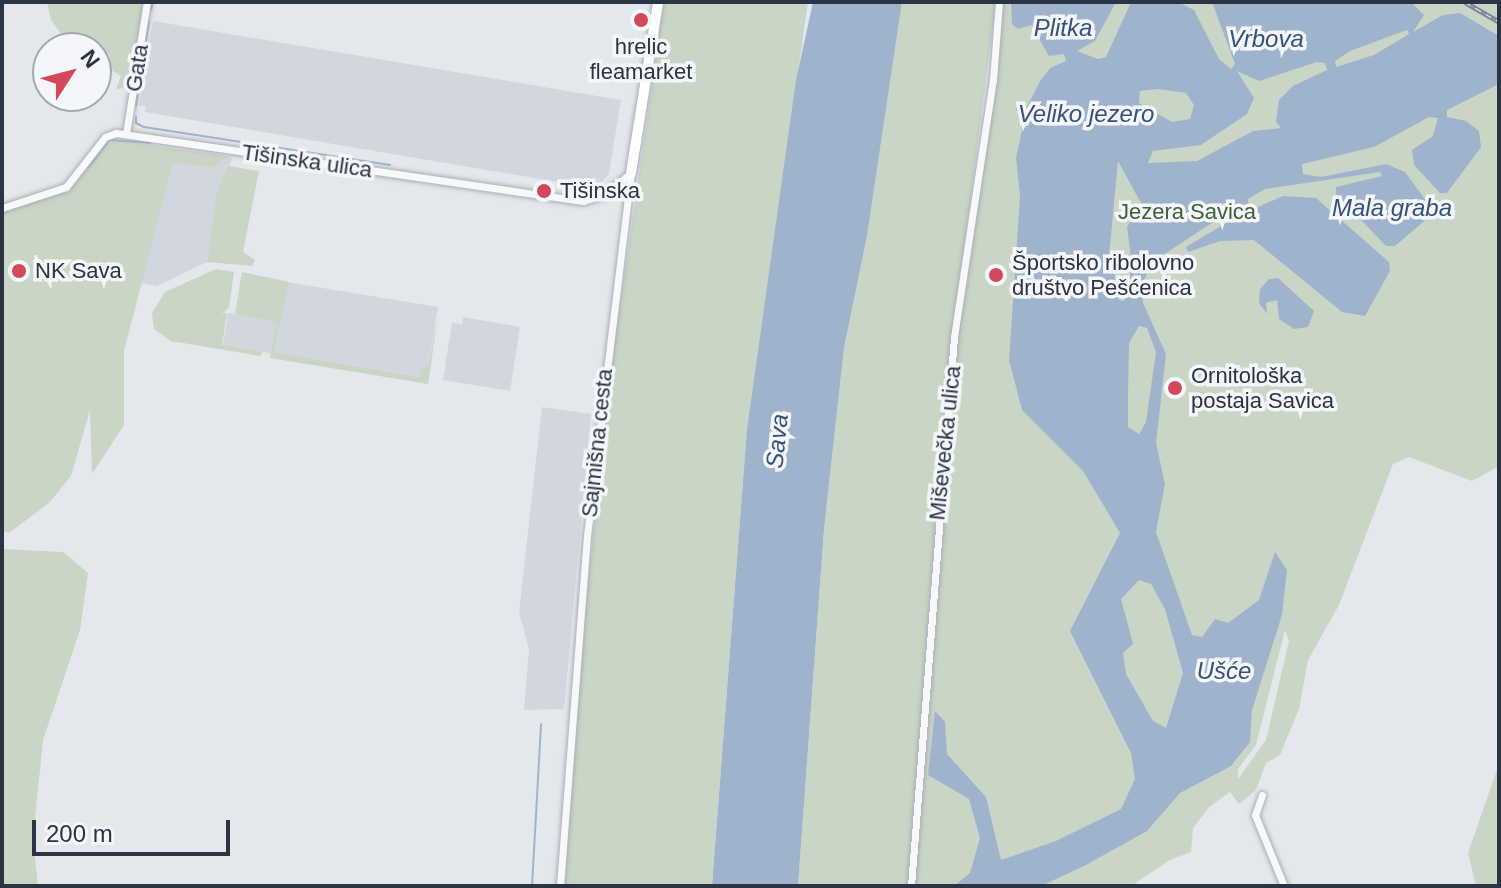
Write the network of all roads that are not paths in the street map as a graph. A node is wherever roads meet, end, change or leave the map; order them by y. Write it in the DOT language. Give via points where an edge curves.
graph roads {
  1 [pos="147,2"];
  2 [pos="658,2"];
  3 [pos="999,2"];
  4 [pos="126,134"];
  5 [pos="631,173"];
  6 [pos="2,208"];
  7 [pos="1262,795"];
  8 [pos="560,886"];
  9 [pos="911,886"];
  10 [pos="1284,886"];
  1 -- 4 [label="street, Gata"];
  2 -- 5 [label="street, Sajmišna cesta"];
  3 -- 9 [label="street, Miševečka ulica" via="993,80 954,337"];
  4 -- 5 [label="street, Tišinska ulica" via="583,201 604,194"];
  4 -- 6 [label="street" via="105,137 66,187"];
  5 -- 8 [label="street, Sajmišna cesta" via="588,522"];
  7 -- 10 [label="street" via="1255,815"];
}
